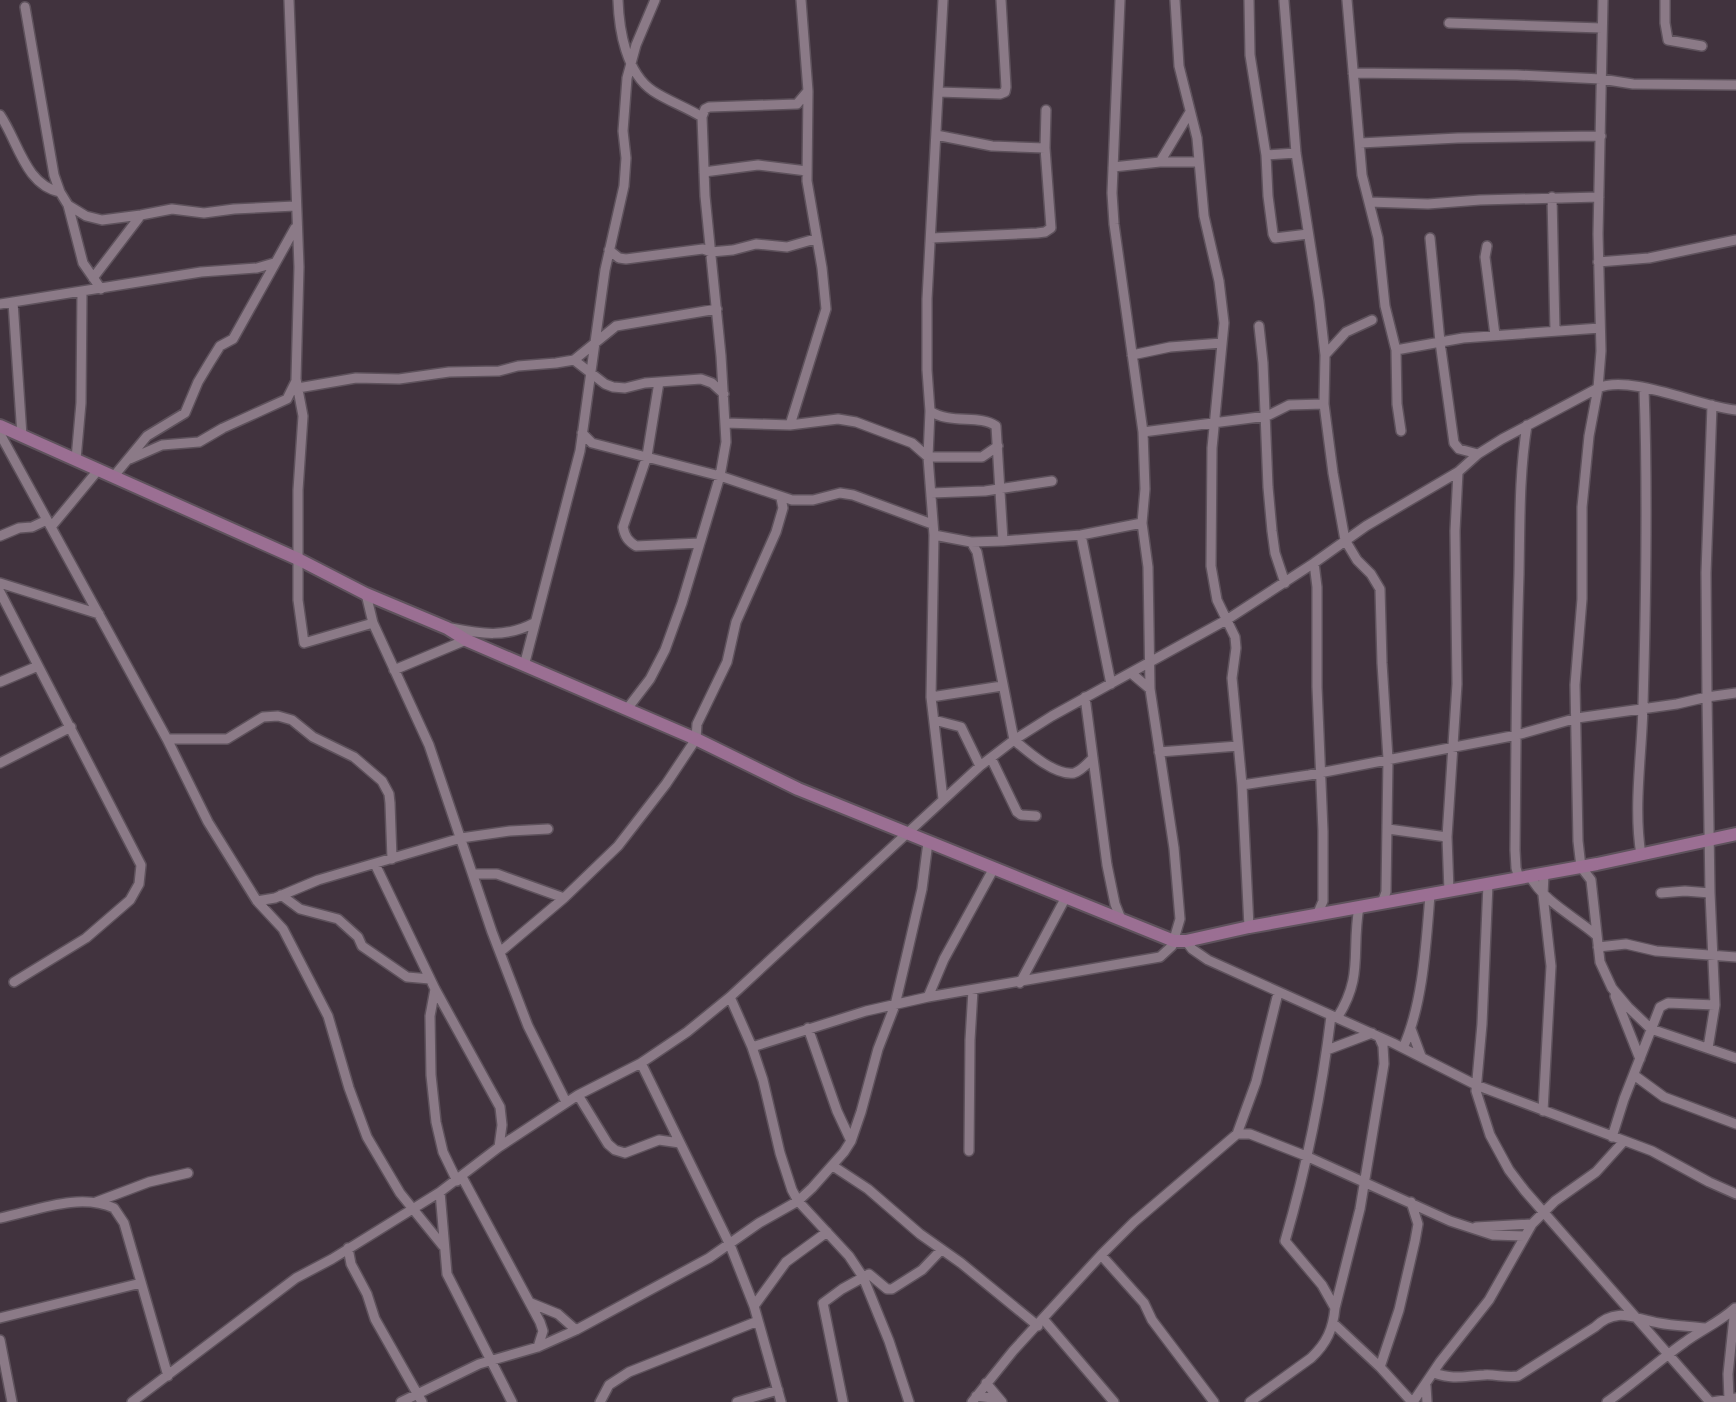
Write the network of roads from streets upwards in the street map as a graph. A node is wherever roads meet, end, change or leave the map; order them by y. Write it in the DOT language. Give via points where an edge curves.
graph roads {
  1 [pos="289,0"];
  2 [pos="618,0"];
  3 [pos="655,0"];
  4 [pos="801,0"];
  5 [pos="943,0"];
  6 [pos="1001,0"];
  7 [pos="1120,0"];
  8 [pos="1175,0"];
  9 [pos="1249,0"];
  10 [pos="1348,0"];
  11 [pos="1603,0"];
  12 [pos="1665,0"];
  13 [pos="1284,1"];
  14 [pos="25,7"];
  15 [pos="1449,23"];
  16 [pos="1602,28"];
  17 [pos="1702,46"];
  18 [pos="631,62"];
  19 [pos="1353,73"];
  20 [pos="1601,79"];
  21 [pos="1736,85"];
  22 [pos="808,91"];
  23 [pos="938,92"];
  24 [pos="1046,110"];
  25 [pos="1190,112"];
  26 [pos="0,116"];
  27 [pos="702,117"];
  28 [pos="936,135"];
  29 [pos="1601,136"];
  30 [pos="1360,143"];
  31 [pos="1045,148"];
  32 [pos="1296,153"];
  33 [pos="1266,155"];
  34 [pos="1160,162"];
  35 [pos="1198,162"];
  36 [pos="1113,167"];
  37 [pos="807,171"];
  38 [pos="704,172"];
  39 [pos="60,192"];
  40 [pos="1552,197"];
  41 [pos="1599,197"];
  42 [pos="1369,202"];
  43 [pos="68,205"];
  44 [pos="295,206"];
  45 [pos="141,215"];
  46 [pos="296,226"];
  47 [pos="1308,234"];
  48 [pos="931,238"];
  49 [pos="1430,238"];
  50 [pos="815,239"];
  51 [pos="1736,240"];
  52 [pos="1487,246"];
  53 [pos="609,250"];
  54 [pos="711,252"];
  55 [pos="1598,262"];
  56 [pos="274,263"];
  57 [pos="93,278"];
  58 [pos="102,289"];
  59 [pos="82,291"];
  60 [pos="13,302"];
  61 [pos="0,304"];
  62 [pos="1385,306"];
  63 [pos="717,309"];
  64 [pos="1372,320"];
  65 [pos="1388,325"];
  66 [pos="1259,326"];
  67 [pos="1600,328"];
  68 [pos="1555,331"];
  69 [pos="1496,335"];
  70 [pos="1440,342"];
  71 [pos="1223,343"];
  72 [pos="594,346"];
  73 [pos="1396,351"];
  74 [pos="1132,355"];
  75 [pos="1325,355"];
  76 [pos="574,360"];
  77 [pos="590,372"];
  78 [pos="659,382"];
  79 [pos="297,383"];
  80 [pos="1598,388"];
  81 [pos="1644,389"];
  82 [pos="724,394"];
  83 [pos="1324,404"];
  84 [pos="1712,405"];
  85 [pos="1736,410"];
  86 [pos="930,411"];
  87 [pos="1266,416"];
  88 [pos="942,418"];
  89 [pos="1214,421"];
  90 [pos="726,423"];
  91 [pos="790,425"];
  92 [pos="930,425"];
  93 [pos="1527,425"];
  94 [pos="0,426"];
  95 [pos="1401,431"];
  96 [pos="1143,432"];
  97 [pos="582,433"];
  98 [pos="0,434"];
  99 [pos="22,436"];
  100 [pos="929,436"];
  101 [pos="912,443"];
  102 [pos="600,446"];
  103 [pos="998,446"];
  104 [pos="580,451"];
  105 [pos="1478,454"];
  106 [pos="647,456"];
  107 [pos="928,457"];
  108 [pos="76,459"];
  109 [pos="130,459"];
  110 [pos="99,469"];
  111 [pos="1458,472"];
  112 [pos="114,476"];
  113 [pos="720,476"];
  114 [pos="1052,481"];
  115 [pos="999,489"];
  116 [pos="931,493"];
  117 [pos="781,498"];
  118 [pos="792,500"];
  119 [pos="783,508"];
  120 [pos="49,523"];
  121 [pos="1142,523"];
  122 [pos="932,524"];
  123 [pos="934,535"];
  124 [pos="1081,535"];
  125 [pos="0,536"];
  126 [pos="1345,540"];
  127 [pos="1003,541"];
  128 [pos="976,542"];
  129 [pos="700,543"];
  130 [pos="298,559"];
  131 [pos="1314,563"];
  132 [pos="0,583"];
  133 [pos="1284,583"];
  134 [pos="0,592"];
  135 [pos="366,594"];
  136 [pos="3,606"];
  137 [pos="1222,608"];
  138 [pos="1240,610"];
  139 [pos="99,614"];
  140 [pos="1227,619"];
  141 [pos="373,623"];
  142 [pos="534,623"];
  143 [pos="447,628"];
  144 [pos="466,640"];
  145 [pos="1151,663"];
  146 [pos="1108,665"];
  147 [pos="38,666"];
  148 [pos="524,666"];
  149 [pos="394,670"];
  150 [pos="1128,675"];
  151 [pos="0,682"];
  152 [pos="1111,684"];
  153 [pos="1002,686"];
  154 [pos="1150,688"];
  155 [pos="1736,693"];
  156 [pos="931,697"];
  157 [pos="1086,697"];
  158 [pos="1707,697"];
  159 [pos="626,709"];
  160 [pos="1643,710"];
  161 [pos="1577,718"];
  162 [pos="934,720"];
  163 [pos="71,727"];
  164 [pos="1517,735"];
  165 [pos="166,739"];
  166 [pos="696,739"];
  167 [pos="1014,740"];
  168 [pos="1238,746"];
  169 [pos="1452,748"];
  170 [pos="1159,752"];
  171 [pos="991,758"];
  172 [pos="1092,759"];
  173 [pos="1388,759"];
  174 [pos="1375,762"];
  175 [pos="0,763"];
  176 [pos="979,766"];
  177 [pos="1322,772"];
  178 [pos="942,777"];
  179 [pos="1386,778"];
  180 [pos="959,784"];
  181 [pos="1242,785"];
  182 [pos="943,799"];
  183 [pos="1036,816"];
  184 [pos="548,829"];
  185 [pos="1388,829"];
  186 [pos="905,833"];
  187 [pos="1736,834"];
  188 [pos="1447,837"];
  189 [pos="461,838"];
  190 [pos="1708,841"];
  191 [pos="928,842"];
  192 [pos="1641,855"];
  193 [pos="392,859"];
  194 [pos="375,864"];
  195 [pos="1581,867"];
  196 [pos="994,868"];
  197 [pos="473,874"];
  198 [pos="1544,874"];
  199 [pos="1524,877"];
  200 [pos="1488,884"];
  201 [pos="1448,891"];
  202 [pos="1661,893"];
  203 [pos="1710,893"];
  204 [pos="281,895"];
  205 [pos="1430,895"];
  206 [pos="1543,895"];
  207 [pos="1066,897"];
  208 [pos="564,898"];
  209 [pos="1386,899"];
  210 [pos="257,901"];
  211 [pos="1359,907"];
  212 [pos="1324,914"];
  213 [pos="1121,919"];
  214 [pos="1249,927"];
  215 [pos="1596,935"];
  216 [pos="1180,941"];
  217 [pos="1598,947"];
  218 [pos="500,952"];
  219 [pos="1713,956"];
  220 [pos="1736,957"];
  221 [pos="430,979"];
  222 [pos="14,982"];
  223 [pos="1020,982"];
  224 [pos="1612,988"];
  225 [pos="435,989"];
  226 [pos="973,990"];
  227 [pos="1278,993"];
  228 [pos="730,997"];
  229 [pos="928,997"];
  230 [pos="895,1004"];
  231 [pos="1715,1005"];
  232 [pos="1334,1017"];
  233 [pos="808,1028"];
  234 [pos="1411,1029"];
  235 [pos="1651,1029"];
  236 [pos="1375,1035"];
  237 [pos="1393,1043"];
  238 [pos="752,1047"];
  239 [pos="1403,1048"];
  240 [pos="1708,1048"];
  241 [pos="1327,1050"];
  242 [pos="1421,1056"];
  243 [pos="1736,1058"];
  244 [pos="1640,1059"];
  245 [pos="641,1063"];
  246 [pos="1384,1064"];
  247 [pos="1634,1075"];
  248 [pos="1476,1085"];
  249 [pos="578,1095"];
  250 [pos="566,1102"];
  251 [pos="1543,1111"];
  252 [pos="1243,1122"];
  253 [pos="1736,1124"];
  254 [pos="1237,1134"];
  255 [pos="1250,1134"];
  256 [pos="1612,1137"];
  257 [pos="851,1141"];
  258 [pos="1624,1141"];
  259 [pos="680,1143"];
  260 [pos="499,1147"];
  261 [pos="970,1151"];
  262 [pos="1306,1156"];
  263 [pos="832,1166"];
  264 [pos="188,1173"];
  265 [pos="459,1179"];
  266 [pos="1364,1182"];
  267 [pos="440,1192"];
  268 [pos="1736,1194"];
  269 [pos="799,1201"];
  270 [pos="1410,1202"];
  271 [pos="94,1203"];
  272 [pos="412,1207"];
  273 [pos="1543,1212"];
  274 [pos="0,1218"];
  275 [pos="1532,1224"];
  276 [pos="1471,1228"];
  277 [pos="827,1232"];
  278 [pos="1524,1236"];
  279 [pos="1507,1237"];
  280 [pos="730,1245"];
  281 [pos="443,1246"];
  282 [pos="348,1248"];
  283 [pos="941,1250"];
  284 [pos="1517,1250"];
  285 [pos="1101,1255"];
  286 [pos="863,1276"];
  287 [pos="141,1283"];
  288 [pos="531,1303"];
  289 [pos="754,1306"];
  290 [pos="1735,1306"];
  291 [pos="1335,1308"];
  292 [pos="1635,1315"];
  293 [pos="0,1318"];
  294 [pos="1722,1320"];
  295 [pos="758,1321"];
  296 [pos="1041,1323"];
  297 [pos="1334,1324"];
  298 [pos="1705,1328"];
  299 [pos="576,1330"];
  300 [pos="1735,1330"];
  301 [pos="0,1340"];
  302 [pos="538,1347"];
  303 [pos="1669,1354"];
  304 [pos="491,1362"];
  305 [pos="1380,1367"];
  306 [pos="1434,1373"];
  307 [pos="168,1376"];
  308 [pos="986,1383"];
  309 [pos="1426,1386"];
  310 [pos="778,1390"];
  311 [pos="420,1397"];
  312 [pos="1732,1398"];
  313 [pos="974,1399"];
  314 [pos="841,1401"];
  315 [pos="1255,1401"];
  316 [pos="12,1402"];
  317 [pos="132,1402"];
  318 [pos="401,1402"];
  319 [pos="512,1402"];
  320 [pos="600,1402"];
  321 [pos="737,1402"];
  322 [pos="781,1402"];
  323 [pos="909,1402"];
  324 [pos="1001,1402"];
  325 [pos="1114,1402"];
  326 [pos="1214,1402"];
  327 [pos="1413,1402"];
  328 [pos="1427,1402"];
  329 [pos="1607,1402"];
  330 [pos="1711,1402"];
  1 -- 44 [label="street"];
  2 -- 18 [label="street"];
  3 -- 18 [label="street"];
  4 -- 22 [label="street"];
  5 -- 23 [label="street"];
  6 -- 23 [label="street" via="1005,92"];
  7 -- 36 [label="street"];
  8 -- 25 [label="street" via="1179,66"];
  9 -- 33 [label="street" via="1250,55"];
  10 -- 19 [label="street"];
  11 -- 16 [label="street"];
  12 -- 17 [label="street" via="1668,40"];
  13 -- 32 [label="street"];
  14 -- 39 [label="street"];
  15 -- 16 [label="street"];
  16 -- 20 [label="street"];
  18 -- 27 [label="street" via="654,92"];
  18 -- 53 [label="street" via="623,131 626,174"];
  19 -- 20 [label="street"];
  19 -- 30 [label="street"];
  20 -- 21 [label="street" via="1633,84"];
  20 -- 29 [label="street"];
  22 -- 27 [label="street" via="797,104 709,107"];
  22 -- 37 [label="street"];
  23 -- 28 [label="street"];
  24 -- 31 [label="street"];
  25 -- 34 [label="street"];
  25 -- 35 [label="street"];
  26 -- 39 [label="street" via="29,171"];
  27 -- 38 [label="street"];
  28 -- 31 [label="street" via="992,146"];
  28 -- 48 [label="street"];
  29 -- 30 [label="street"];
  29 -- 41 [label="street"];
  30 -- 42 [label="street"];
  31 -- 48 [label="street" via="1052,224 1048,231"];
  32 -- 33 [label="street"];
  32 -- 47 [label="street"];
  33 -- 47 [label="street" via="1275,238"];
  34 -- 35 [label="street"];
  34 -- 36 [label="street"];
  35 -- 71 [label="street" via="1222,303"];
  36 -- 74 [label="street" via="1114,224"];
  37 -- 38 [label="street" via="758,165"];
  37 -- 50 [label="street"];
  38 -- 54 [label="street"];
  39 -- 43 [label="street"];
  40 -- 41 [label="street"];
  40 -- 42 [label="street" via="1428,204"];
  40 -- 68 [label="street"];
  41 -- 55 [label="street"];
  42 -- 62 [label="street"];
  43 -- 45 [label="street" via="94,219"];
  43 -- 57 [label="street" via="83,263"];
  44 -- 45 [label="street" via="204,213 172,209"];
  44 -- 46 [label="street"];
  45 -- 57 [label="street"];
  46 -- 56 [label="street"];
  46 -- 79 [label="street"];
  47 -- 75 [label="street"];
  48 -- 86 [label="street" via="926,346"];
  49 -- 70 [label="street"];
  50 -- 54 [label="street" via="788,247 756,244"];
  50 -- 91 [label="street" via="826,309"];
  51 -- 55 [label="street" via="1649,258"];
  52 -- 69 [label="street"];
  53 -- 54 [label="street" via="626,259 702,249"];
  53 -- 72 [label="street"];
  54 -- 63 [label="street"];
  55 -- 67 [label="street"];
  56 -- 58 [label="street"];
  56 -- 109 [label="street" via="233,340 220,345 198,382 185,413 147,436"];
  57 -- 58 [label="street"];
  58 -- 59 [label="street"];
  59 -- 60 [label="street"];
  59 -- 108 [label="street" via="82,403"];
  60 -- 61 [label="street"];
  60 -- 99 [label="street"];
  62 -- 64 [label="street"];
  62 -- 65 [label="street"];
  63 -- 72 [label="street" via="623,324"];
  63 -- 82 [label="street"];
  64 -- 65 [label="street"];
  64 -- 75 [label="street" via="1346,332"];
  65 -- 73 [label="street"];
  66 -- 87 [label="street"];
  67 -- 68 [label="street"];
  67 -- 80 [label="street"];
  68 -- 69 [label="street"];
  69 -- 70 [label="street"];
  70 -- 73 [label="street"];
  70 -- 105 [label="street" via="1454,443"];
  71 -- 74 [label="street"];
  71 -- 89 [label="street"];
  72 -- 76 [label="street"];
  72 -- 77 [label="street"];
  73 -- 95 [label="street"];
  74 -- 96 [label="street"];
  75 -- 83 [label="street"];
  76 -- 77 [label="street"];
  76 -- 79 [label="street" via="499,371"];
  77 -- 78 [label="street" via="613,387"];
  77 -- 97 [label="street"];
  78 -- 82 [label="street" via="701,379"];
  78 -- 106 [label="street"];
  79 -- 109 [label="street" via="290,396 272,408 199,442 162,445"];
  79 -- 130 [label="street" via="303,416"];
  80 -- 81 [label="street" via="1612,384"];
  80 -- 93 [label="street"];
  80 -- 161 [label="street" via="1582,507"];
  81 -- 84 [label="street"];
  81 -- 160 [label="street"];
  82 -- 90 [label="street"];
  83 -- 87 [label="street" via="1289,405"];
  83 -- 126 [label="street"];
  84 -- 85 [label="street"];
  84 -- 158 [label="street"];
  86 -- 88 [label="street"];
  86 -- 92 [label="street"];
  87 -- 89 [label="street"];
  87 -- 133 [label="street" via="1272,531"];
  88 -- 92 [label="street"];
  88 -- 103 [label="street" via="992,423"];
  89 -- 96 [label="street"];
  89 -- 137 [label="street" via="1211,566"];
  90 -- 91 [label="street"];
  90 -- 113 [label="street"];
  91 -- 101 [label="street" via="838,419"];
  92 -- 100 [label="street"];
  93 -- 105 [label="street"];
  93 -- 164 [label="street" via="1521,458"];
  94 -- 99 [label="street"];
  96 -- 121 [label="street"];
  97 -- 102 [label="street" via="587,441"];
  97 -- 104 [label="street"];
  98 -- 120 [label="street"];
  99 -- 108 [label="street"];
  100 -- 101 [label="street"];
  100 -- 107 [label="street"];
  101 -- 107 [label="street"];
  102 -- 104 [label="street"];
  102 -- 106 [label="street"];
  103 -- 107 [label="street" via="982,457"];
  103 -- 115 [label="street"];
  104 -- 142 [label="street"];
  105 -- 111 [label="street"];
  106 -- 113 [label="street"];
  106 -- 129 [label="street" via="624,534 636,546"];
  107 -- 116 [label="street"];
  108 -- 110 [label="street"];
  109 -- 112 [label="street"];
  110 -- 112 [label="street"];
  110 -- 120 [label="street"];
  111 -- 126 [label="street"];
  111 -- 169 [label="street" via="1457,684"];
  112 -- 130 [label="street"];
  113 -- 117 [label="street"];
  113 -- 129 [label="street"];
  114 -- 115 [label="street"];
  115 -- 116 [label="street"];
  115 -- 127 [label="street"];
  116 -- 122 [label="street"];
  117 -- 118 [label="street"];
  117 -- 119 [label="street"];
  118 -- 119 [label="street"];
  118 -- 122 [label="street" via="853,495"];
  119 -- 166 [label="street" via="736,622 727,662 697,724"];
  120 -- 125 [label="street"];
  120 -- 139 [label="street"];
  121 -- 124 [label="street"];
  121 -- 145 [label="street"];
  122 -- 123 [label="street"];
  123 -- 128 [label="street"];
  123 -- 156 [label="street"];
  124 -- 127 [label="street"];
  124 -- 146 [label="street"];
  126 -- 131 [label="street"];
  126 -- 173 [label="street" via="1380,589"];
  127 -- 128 [label="street"];
  128 -- 153 [label="street"];
  129 -- 159 [label="street" via="659,663"];
  130 -- 135 [label="street"];
  130 -- 141 [label="street" via="304,643"];
  131 -- 133 [label="street"];
  131 -- 177 [label="street"];
  132 -- 139 [label="street"];
  133 -- 138 [label="street"];
  134 -- 136 [label="street"];
  135 -- 141 [label="street"];
  135 -- 143 [label="street"];
  136 -- 147 [label="street"];
  137 -- 138 [label="street"];
  137 -- 140 [label="street"];
  138 -- 140 [label="street"];
  139 -- 165 [label="street"];
  140 -- 145 [label="street"];
  140 -- 168 [label="street" via="1236,648 1232,678"];
  141 -- 149 [label="street"];
  142 -- 143 [label="street" via="506,634"];
  142 -- 148 [label="street"];
  143 -- 144 [label="street"];
  144 -- 148 [label="street"];
  144 -- 149 [label="street"];
  145 -- 150 [label="street"];
  145 -- 154 [label="street"];
  146 -- 150 [label="street"];
  146 -- 152 [label="street"];
  147 -- 151 [label="street"];
  147 -- 163 [label="street"];
  148 -- 159 [label="street"];
  149 -- 189 [label="street" via="429,745"];
  150 -- 152 [label="street"];
  150 -- 154 [label="street"];
  152 -- 157 [label="street"];
  153 -- 156 [label="street"];
  153 -- 167 [label="street"];
  154 -- 170 [label="street"];
  155 -- 158 [label="street"];
  156 -- 162 [label="street"];
  157 -- 167 [label="street"];
  157 -- 172 [label="street"];
  158 -- 160 [label="street"];
  158 -- 190 [label="street"];
  159 -- 166 [label="street"];
  160 -- 161 [label="street"];
  160 -- 192 [label="street" via="1638,809"];
  161 -- 164 [label="street"];
  161 -- 195 [label="street"];
  162 -- 176 [label="street" via="961,727"];
  162 -- 178 [label="street"];
  163 -- 175 [label="street"];
  163 -- 222 [label="street" via="139,858 139,884 130,900 86,938"];
  164 -- 169 [label="street"];
  164 -- 199 [label="street" via="1515,850 1516,868"];
  165 -- 193 [label="street" via="227,739 262,717 292,720 313,737 354,757 382,781 390,803"];
  165 -- 210 [label="street" via="208,822"];
  166 -- 186 [label="street" via="798,789"];
  166 -- 208 [label="street" via="618,846"];
  167 -- 171 [label="street"];
  167 -- 172 [label="street" via="1065,773 1081,770"];
  168 -- 170 [label="street"];
  168 -- 181 [label="street"];
  169 -- 173 [label="street"];
  169 -- 188 [label="street"];
  170 -- 216 [label="street" via="1177,876"];
  171 -- 176 [label="street"];
  171 -- 183 [label="street" via="1017,812"];
  172 -- 213 [label="street" via="1110,884"];
  173 -- 174 [label="street"];
  173 -- 179 [label="street"];
  174 -- 177 [label="street"];
  174 -- 179 [label="street"];
  176 -- 180 [label="street"];
  177 -- 181 [label="street"];
  177 -- 212 [label="street"];
  178 -- 180 [label="street"];
  178 -- 182 [label="street"];
  179 -- 185 [label="street"];
  180 -- 182 [label="street"];
  181 -- 214 [label="street"];
  182 -- 186 [label="street"];
  184 -- 189 [label="street"];
  185 -- 188 [label="street"];
  185 -- 209 [label="street"];
  186 -- 191 [label="street"];
  186 -- 228 [label="street"];
  187 -- 190 [label="street"];
  188 -- 201 [label="street"];
  189 -- 193 [label="street"];
  189 -- 197 [label="street"];
  190 -- 192 [label="street"];
  190 -- 203 [label="street"];
  191 -- 196 [label="street"];
  191 -- 230 [label="street" via="922,889"];
  192 -- 195 [label="street"];
  193 -- 194 [label="street"];
  194 -- 204 [label="street"];
  194 -- 221 [label="street"];
  195 -- 198 [label="street"];
  195 -- 215 [label="street" via="1591,880"];
  196 -- 207 [label="street"];
  196 -- 229 [label="street"];
  197 -- 208 [label="street" via="497,874"];
  197 -- 218 [label="street"];
  198 -- 199 [label="street"];
  198 -- 206 [label="street"];
  199 -- 200 [label="street"];
  199 -- 206 [label="street"];
  200 -- 201 [label="street"];
  200 -- 248 [label="street"];
  201 -- 205 [label="street"];
  202 -- 203 [label="street"];
  203 -- 219 [label="street"];
  204 -- 210 [label="street"];
  204 -- 221 [label="street" via="300,909 338,919 362,946 407,977"];
  205 -- 209 [label="street"];
  205 -- 234 [label="street"];
  206 -- 215 [label="street"];
  206 -- 251 [label="street" via="1551,966"];
  207 -- 213 [label="street"];
  207 -- 223 [label="street"];
  208 -- 218 [label="street"];
  209 -- 211 [label="street"];
  210 -- 272 [label="street" via="283,929 328,1016 367,1137"];
  211 -- 212 [label="street"];
  211 -- 232 [label="street" via="1355,975 1346,1004"];
  212 -- 214 [label="street"];
  213 -- 216 [label="street"];
  214 -- 216 [label="street"];
  215 -- 217 [label="street"];
  216 -- 223 [label="street" via="1160,957"];
  216 -- 227 [label="street" via="1208,960"];
  217 -- 219 [label="street" via="1626,944"];
  217 -- 224 [label="street"];
  218 -- 250 [label="street" via="528,1026"];
  219 -- 220 [label="street"];
  219 -- 231 [label="street"];
  221 -- 225 [label="street"];
  223 -- 226 [label="street"];
  224 -- 235 [label="street"];
  224 -- 244 [label="street"];
  225 -- 260 [label="street" via="500,1107"];
  225 -- 265 [label="street" via="430,1016 436,1122 443,1152"];
  226 -- 229 [label="street"];
  226 -- 261 [label="street"];
  227 -- 232 [label="street"];
  227 -- 252 [label="street"];
  228 -- 238 [label="street"];
  228 -- 245 [label="street"];
  229 -- 230 [label="street"];
  230 -- 233 [label="street"];
  230 -- 257 [label="street"];
  231 -- 235 [label="street" via="1668,1003 1660,1007"];
  231 -- 240 [label="street"];
  232 -- 236 [label="street"];
  232 -- 241 [label="street"];
  233 -- 238 [label="street"];
  233 -- 257 [label="street"];
  234 -- 239 [label="street"];
  234 -- 242 [label="street"];
  235 -- 240 [label="street"];
  235 -- 244 [label="street"];
  236 -- 237 [label="street"];
  236 -- 241 [label="street"];
  236 -- 246 [label="street" via="1383,1046"];
  237 -- 239 [label="street"];
  237 -- 246 [label="street"];
  238 -- 269 [label="street" via="780,1153"];
  239 -- 242 [label="street"];
  240 -- 243 [label="street"];
  241 -- 262 [label="street"];
  242 -- 248 [label="street"];
  244 -- 247 [label="street"];
  245 -- 249 [label="street"];
  245 -- 259 [label="street"];
  246 -- 266 [label="street"];
  247 -- 253 [label="street" via="1664,1097"];
  247 -- 256 [label="street"];
  248 -- 251 [label="street"];
  248 -- 273 [label="street" via="1490,1135 1509,1170"];
  249 -- 250 [label="street"];
  249 -- 259 [label="street" via="615,1150 625,1153 659,1140"];
  250 -- 260 [label="street"];
  251 -- 256 [label="street"];
  252 -- 254 [label="street"];
  252 -- 255 [label="street"];
  254 -- 255 [label="street"];
  254 -- 285 [label="street"];
  255 -- 262 [label="street"];
  256 -- 258 [label="street"];
  257 -- 263 [label="street"];
  258 -- 268 [label="street"];
  258 -- 273 [label="street" via="1596,1172"];
  259 -- 280 [label="street"];
  260 -- 265 [label="street"];
  262 -- 266 [label="street"];
  262 -- 291 [label="street" via="1285,1241"];
  263 -- 269 [label="street"];
  263 -- 283 [label="street" via="868,1189"];
  264 -- 271 [label="street"];
  265 -- 267 [label="street"];
  265 -- 288 [label="street"];
  266 -- 270 [label="street"];
  266 -- 291 [label="street"];
  267 -- 272 [label="street"];
  267 -- 281 [label="street"];
  269 -- 277 [label="street"];
  269 -- 280 [label="street"];
  270 -- 276 [label="street"];
  270 -- 305 [label="street" via="1418,1224 1415,1241"];
  271 -- 274 [label="street" via="50,1206"];
  271 -- 287 [label="street" via="114,1208 124,1223"];
  272 -- 281 [label="street"];
  272 -- 282 [label="street"];
  273 -- 275 [label="street"];
  273 -- 292 [label="street"];
  275 -- 276 [label="street"];
  275 -- 278 [label="street"];
  276 -- 279 [label="street"];
  277 -- 286 [label="street"];
  277 -- 289 [label="street" via="786,1262"];
  278 -- 279 [label="street"];
  278 -- 284 [label="street"];
  279 -- 284 [label="street"];
  280 -- 289 [label="street"];
  280 -- 299 [label="street"];
  281 -- 304 [label="street" via="450,1283"];
  282 -- 307 [label="street" via="296,1278"];
  282 -- 311 [label="street" via="375,1319"];
  283 -- 286 [label="street" via="922,1270 889,1290 871,1274"];
  283 -- 296 [label="street"];
  284 -- 306 [label="street" via="1489,1300"];
  285 -- 296 [label="street"];
  285 -- 326 [label="street" via="1144,1303"];
  286 -- 314 [label="street" via="822,1305"];
  286 -- 323 [label="street"];
  287 -- 293 [label="street"];
  287 -- 307 [label="street"];
  288 -- 299 [label="street" via="558,1314"];
  288 -- 302 [label="street" via="543,1331"];
  289 -- 295 [label="street"];
  290 -- 294 [label="street"];
  290 -- 300 [label="street"];
  291 -- 297 [label="street"];
  292 -- 298 [label="street" via="1656,1323"];
  292 -- 303 [label="street"];
  292 -- 306 [label="street" via="1605,1318 1518,1376 1457,1379"];
  294 -- 298 [label="street"];
  294 -- 300 [label="street"];
  295 -- 310 [label="street"];
  295 -- 320 [label="street" via="629,1372 609,1385"];
  296 -- 308 [label="street"];
  296 -- 325 [label="street"];
  297 -- 305 [label="street"];
  297 -- 315 [label="street" via="1320,1349"];
  298 -- 303 [label="street"];
  299 -- 302 [label="street"];
  300 -- 312 [label="street" via="1728,1374"];
  301 -- 316 [label="street"];
  302 -- 304 [label="street"];
  303 -- 329 [label="street"];
  303 -- 330 [label="street"];
  304 -- 311 [label="street" via="479,1364"];
  304 -- 319 [label="street"];
  305 -- 327 [label="street"];
  306 -- 309 [label="street"];
  307 -- 317 [label="street"];
  308 -- 313 [label="street"];
  308 -- 324 [label="street"];
  309 -- 327 [label="street"];
  309 -- 328 [label="street"];
  310 -- 321 [label="street"];
  310 -- 322 [label="street"];
  311 -- 318 [label="street"];
  312 -- 330 [label="street"];
  313 -- 324 [label="street"];
}
